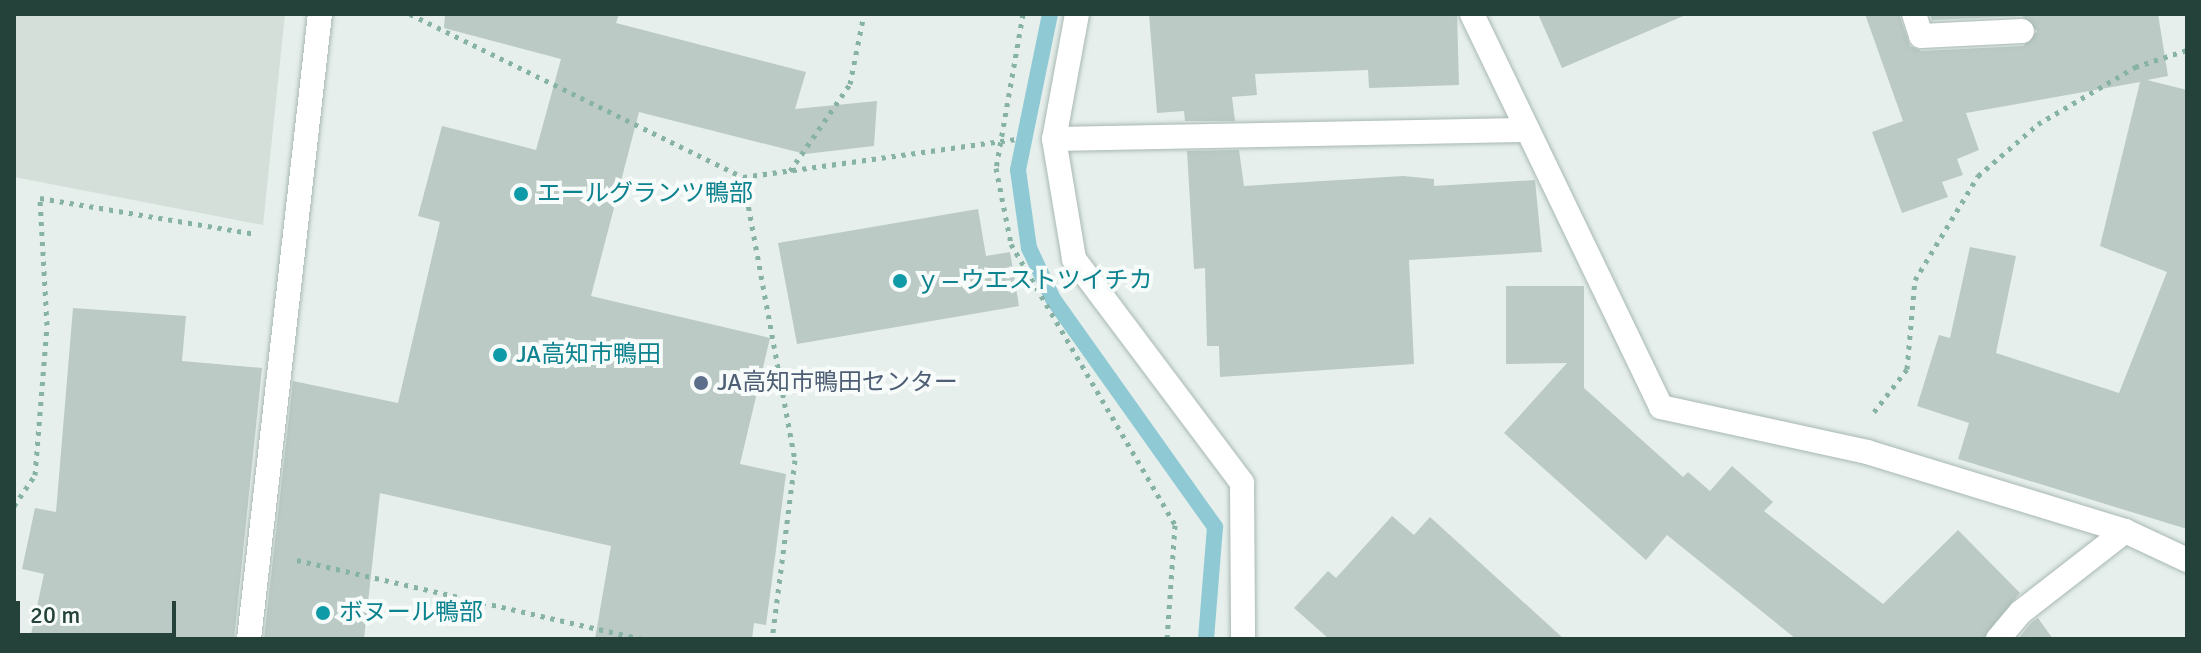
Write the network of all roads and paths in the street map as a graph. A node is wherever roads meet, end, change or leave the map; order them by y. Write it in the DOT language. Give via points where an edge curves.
graph roads {
  1 [pos="320,14"];
  2 [pos="410,14"];
  3 [pos="864,14"];
  4 [pos="1023,14"];
  5 [pos="1077,14"];
  6 [pos="1472,14"];
  7 [pos="1914,14"];
  8 [pos="2022,31"];
  9 [pos="2187,50"];
  10 [pos="1522,130"];
  11 [pos="999,139"];
  12 [pos="1054,139"];
  13 [pos="790,171"];
  14 [pos="743,177"];
  15 [pos="297,241"];
  16 [pos="1867,452"];
  17 [pos="14,502"];
  18 [pos="2125,531"];
  19 [pos="259,551"];
  20 [pos="2187,560"];
  21 [pos="249,639"];
  22 [pos="643,639"];
  23 [pos="772,639"];
  24 [pos="1167,639"];
  25 [pos="1243,639"];
  26 [pos="1998,639"];
  1 -- 15 [label="street"];
  2 -- 14 [label="path"];
  3 -- 13 [label="path" via="850,84"];
  4 -- 11 [label="path"];
  5 -- 12 [label="street"];
  6 -- 10 [label="street"];
  7 -- 8 [label="street" via="1921,36"];
  9 -- 16 [label="path" via="2135,67 2038,124 1978,176 1915,280 1907,369 1875,405"];
  10 -- 12 [label="street"];
  10 -- 16 [label="street" via="1661,407"];
  11 -- 13 [label="path"];
  11 -- 24 [label="path" via="996,168 1011,244 1175,525"];
  12 -- 25 [label="street" via="1074,259 1242,483"];
  13 -- 14 [label="path"];
  14 -- 23 [label="path" via="795,460"];
  15 -- 17 [label="path" via="40,198 47,325 38,445 35,475"];
  15 -- 19 [label="street"];
  16 -- 18 [label="street"];
  18 -- 20 [label="street"];
  18 -- 26 [label="street"];
  19 -- 21 [label="street"];
  19 -- 22 [label="path"];
}
